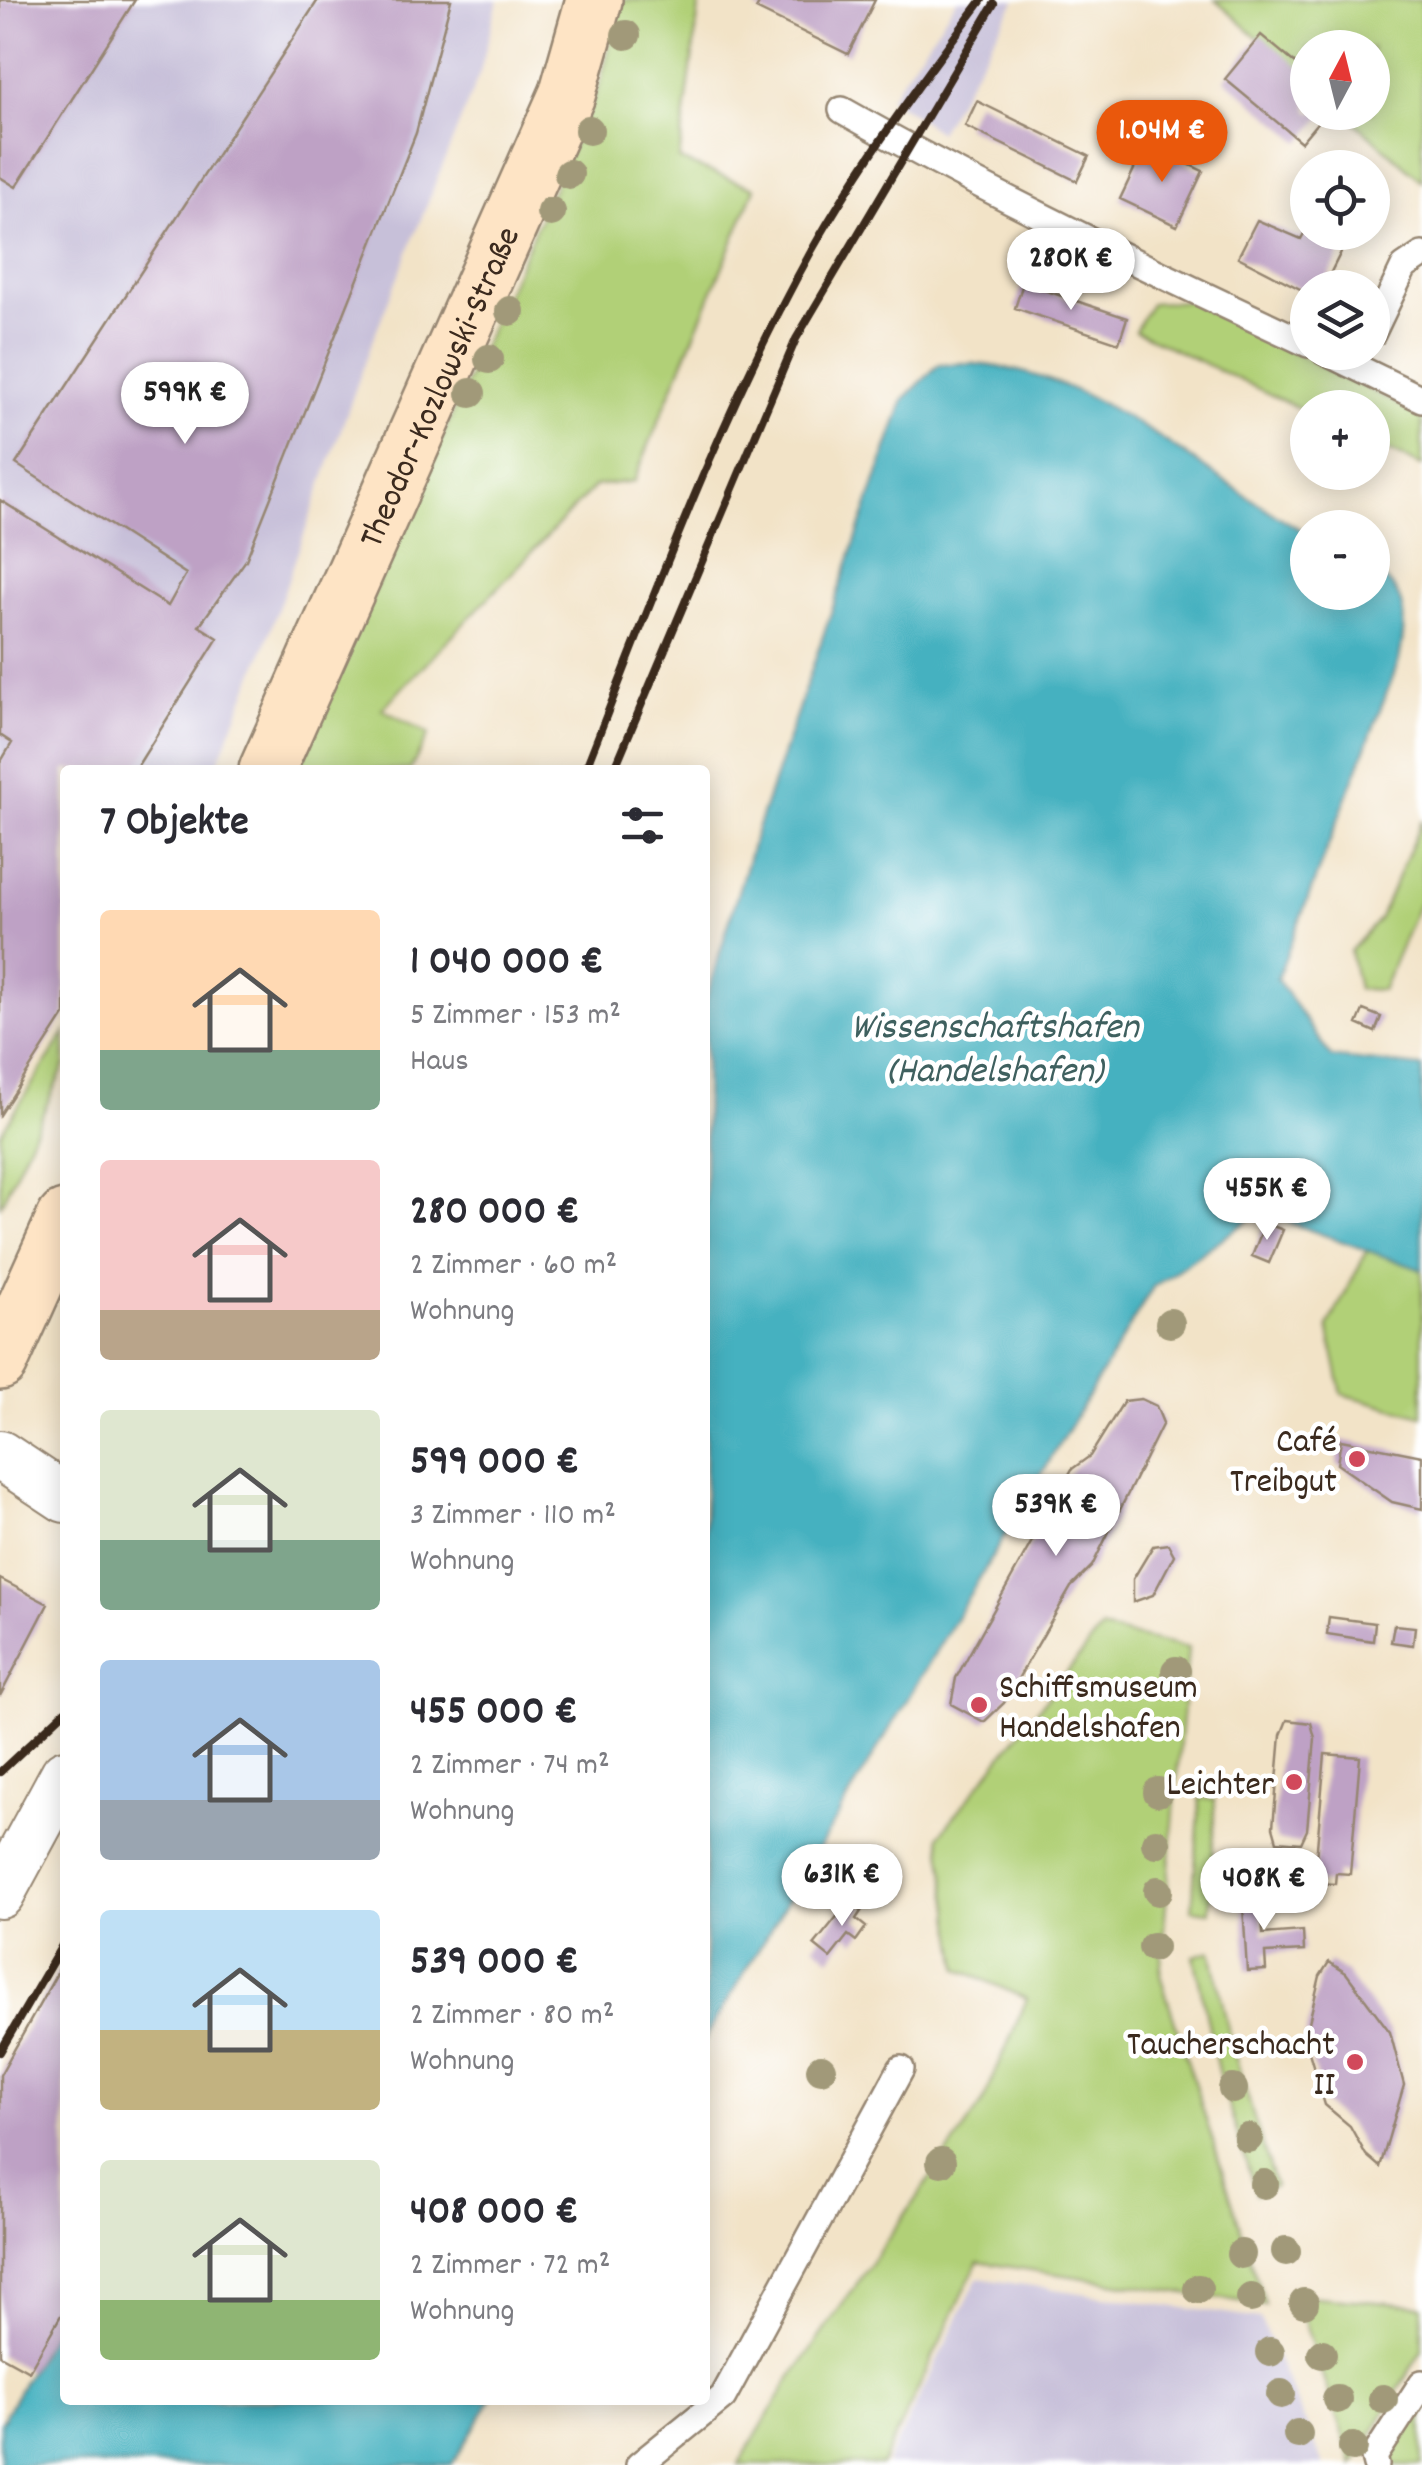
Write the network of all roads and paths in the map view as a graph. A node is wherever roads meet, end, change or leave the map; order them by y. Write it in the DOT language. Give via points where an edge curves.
graph roads {
  1 [pos="594,0"];
  2 [pos="842,110"];
  3 [pos="1422,255"];
  4 [pos="1390,296"];
  5 [pos="1290,335"];
  6 [pos="1376,370"];
  7 [pos="1422,398"];
  8 [pos="270,765"];
  9 [pos="60,1229"];
  10 [pos="0,1362"];
  11 [pos="0,1455"];
  12 [pos="60,1495"];
  13 [pos="60,1783"];
  14 [pos="0,1894"];
  15 [pos="901,2069"];
  16 [pos="1422,2383"];
  17 [pos="639,2465"];
  18 [pos="1376,2465"];
  1 -- 8 [label="main road, Theodor-Kozlowski-Straße" via="567,95"];
  2 -- 5 [label="lane" via="926,159"];
  3 -- 4 [label="lane" via="1404,267"];
  6 -- 7 [label="lane"];
  9 -- 10 [label="main road"];
  11 -- 12 [label="street"];
  13 -- 14 [label="street"];
  15 -- 17 [label="lane" via="723,2397"];
  16 -- 18 [label="lane" via="1374,2457"];
}
